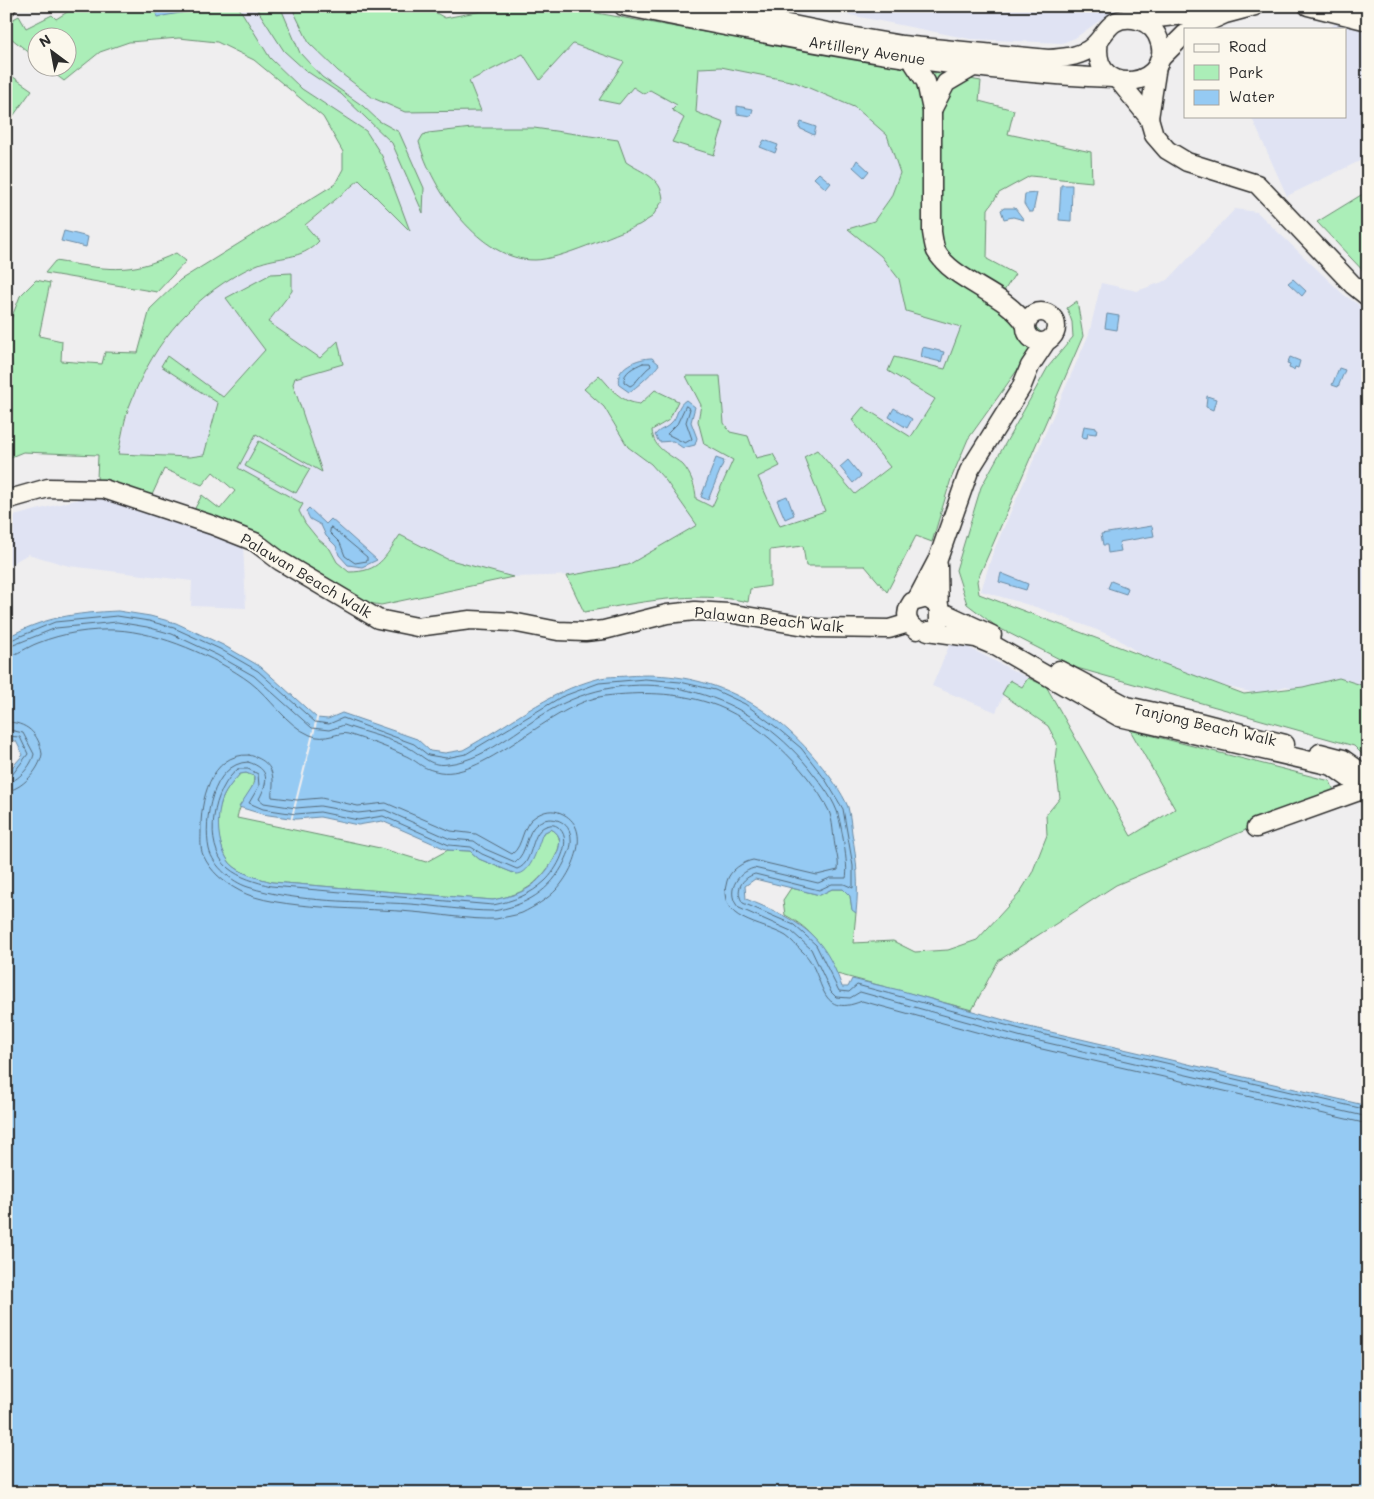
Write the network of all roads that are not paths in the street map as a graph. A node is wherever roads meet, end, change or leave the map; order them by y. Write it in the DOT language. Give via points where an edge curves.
graph roads {
  1 [pos="623,6"];
  2 [pos="697,6"];
  3 [pos="1207,6"];
  4 [pos="1255,6"];
  5 [pos="1308,6"];
  6 [pos="1140,20"];
  7 [pos="1368,21"];
  8 [pos="1194,28"];
  9 [pos="1184,35"];
  10 [pos="1099,40"];
  11 [pos="911,59"];
  12 [pos="1158,63"];
  13 [pos="975,66"];
  14 [pos="1116,79"];
  15 [pos="932,110"];
  16 [pos="1148,118"];
  17 [pos="1368,297"];
  18 [pos="6,500"];
  19 [pos="938,559"];
  20 [pos="917,599"];
  21 [pos="939,609"];
  22 [pos="909,623"];
  23 [pos="928,631"];
  24 [pos="1046,662"];
  25 [pos="1057,682"];
  26 [pos="1366,786"];
  27 [pos="1256,828"];
  1 -- 11 [label="street, Artillery Avenue" via="840,49"];
  2 -- 10 [label="street, Artillery Avenue" via="902,45 1048,59 1078,54"];
  3 -- 6 [label="street, Artillery Avenue" via="1184,14"];
  4 -- 8 [label="street"];
  5 -- 7 [label="street"];
  6 -- 10 [label="street, Artillery Avenue" via="1130,18 1114,22"];
  6 -- 12 [label="street" via="1155,32 1161,50"];
  9 -- 12 [label="street, Artillery Avenue"];
  10 -- 14 [label="street" via="1099,61 1104,71"];
  11 -- 13 [label="street, Artillery Avenue"];
  11 -- 15 [label="street" via="926,82"];
  12 -- 14 [label="street, Artillery Avenue" via="1145,78 1128,82"];
  12 -- 16 [label="street"];
  13 -- 14 [label="street, Artillery Avenue"];
  13 -- 15 [label="street" via="946,83"];
  14 -- 16 [label="street"];
  15 -- 19 [label="street" via="932,232 936,251 956,271 1013,309 1034,330 1030,366 1021,388 969,471"];
  16 -- 17 [label="street" via="1154,134 1167,150 1187,162 1257,184"];
  18 -- 22 [label="street, Palawan Beach Walk" via="48,488 104,489 255,542 280,561 378,619 417,627 470,620 585,632 695,611 728,613 817,628 889,629"];
  19 -- 20 [label="street"];
  19 -- 21 [label="street"];
  20 -- 21 [label="street" via="932,600"];
  20 -- 22 [label="street" via="907,612"];
  21 -- 23 [label="street" via="940,621"];
  21 -- 24 [label="street, Tanjong Beach Walk"];
  22 -- 23 [label="street" via="917,630"];
  23 -- 25 [label="street, Tanjong Beach Walk" via="976,638 1036,667"];
  24 -- 25 [label="street"];
  24 -- 26 [label="street, Tanjong Beach Walk" via="1127,706 1343,759"];
  25 -- 26 [label="street, Tanjong Beach Walk" via="1120,717 1332,766"];
  26 -- 27 [label="street"];
}
